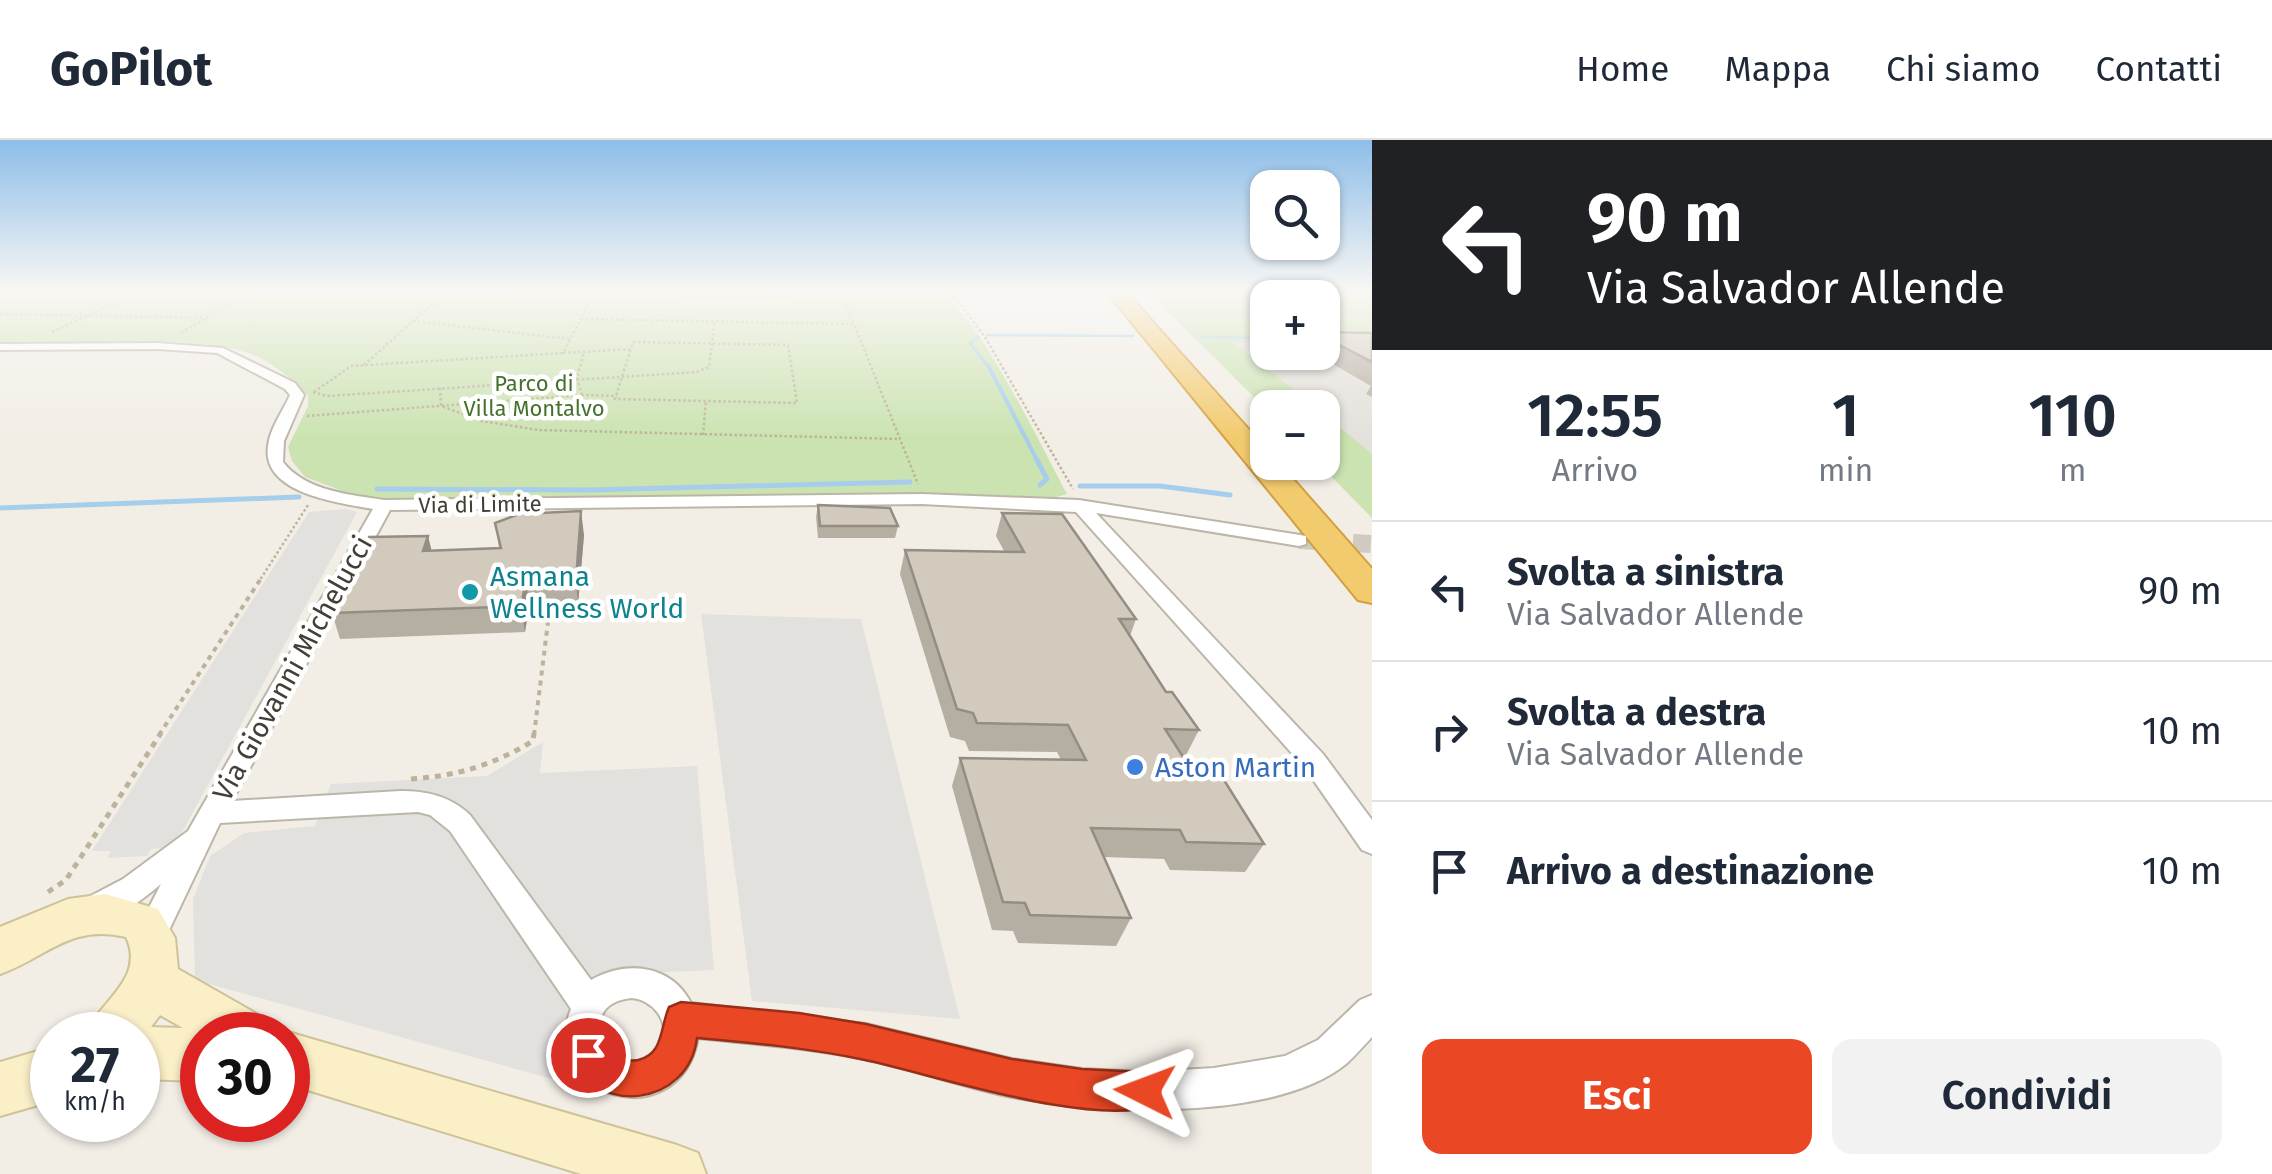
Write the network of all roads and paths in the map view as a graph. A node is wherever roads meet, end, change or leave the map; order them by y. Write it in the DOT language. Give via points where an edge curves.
graph roads {
  1 [pos="34,340"];
  2 [pos="168,340"];
  3 [pos="392,340"];
  4 [pos="569,340"];
  5 [pos="711,340"];
  6 [pos="861,340"];
  7 [pos="986,340"];
  8 [pos="1159,340"];
  9 [pos="1174,340"];
  10 [pos="710,344"];
  11 [pos="158,346"];
  12 [pos="0,347"];
  13 [pos="19,347"];
  14 [pos="631,349"];
  15 [pos="584,352"];
  16 [pos="563,353"];
  17 [pos="364,365"];
  18 [pos="623,375"];
  19 [pos="577,378"];
  20 [pos="440,388"];
  21 [pos="582,395"];
  22 [pos="616,396"];
  23 [pos="706,401"];
  24 [pos="441,406"];
  25 [pos="290,417"];
  26 [pos="1250,425"];
  27 [pos="703,435"];
  28 [pos="900,439"];
  29 [pos="1298,480"];
  30 [pos="920,488"];
  31 [pos="314,496"];
  32 [pos="1076,497"];
  33 [pos="384,505"];
  34 [pos="1299,540"];
  35 [pos="1359,562"];
  36 [pos="1372,592"];
  37 [pos="550,606"];
  38 [pos="1372,624"];
  39 [pos="403,779"];
  40 [pos="207,822"];
  41 [pos="1372,842"];
  42 [pos="33,926"];
  43 [pos="152,956"];
  44 [pos="590,1006"];
  45 [pos="133,1012"];
  46 [pos="202,1012"];
  47 [pos="1372,1012"];
  48 [pos="681,1019"];
  49 [pos="310,1065"];
  50 [pos="30,1080"];
  51 [pos="0,1089"];
  52 [pos="677,1174"];
  1 -- 13 [label="path"];
  2 -- 11 [label="path"];
  3 -- 17 [label="path"];
  4 -- 16 [label="path"];
  5 -- 10 [label="path"];
  6 -- 28 [label="path"];
  7 -- 32 [label="path"];
  8 -- 35 [label="highway"];
  9 -- 26 [label="highway"];
  10 -- 14 [label="path" via="633,342"];
  10 -- 18 [label="path" via="709,367 698,372"];
  10 -- 23 [label="path" via="788,345 797,403"];
  11 -- 13 [label="street"];
  11 -- 25 [label="street" via="219,350 247,362 290,386 296,396"];
  12 -- 13 [label="street"];
  14 -- 15 [label="path"];
  14 -- 18 [label="path"];
  15 -- 16 [label="path"];
  15 -- 19 [label="path"];
  16 -- 17 [label="path"];
  17 -- 20 [label="path" via="341,369 314,392"];
  18 -- 19 [label="path"];
  18 -- 22 [label="path"];
  19 -- 20 [label="path"];
  19 -- 21 [label="path"];
  20 -- 24 [label="path"];
  21 -- 22 [label="path"];
  21 -- 24 [label="path"];
  22 -- 23 [label="path"];
  23 -- 27 [label="path"];
  24 -- 25 [label="path"];
  24 -- 27 [label="path" via="505,427"];
  25 -- 33 [label="street, Via di Limite" via="274,448 276,464 292,480 320,493"];
  27 -- 28 [label="path"];
  28 -- 30 [label="path"];
  29 -- 35 [label="highway"];
  31 -- 42 [label="path"];
  32 -- 33 [label="street, Via di Limite"];
  32 -- 34 [label="street, Via di Limite"];
  32 -- 41 [label="street" via="1314,761"];
  33 -- 40 [label="street, Via Giovanni Michelucci"];
  35 -- 36 [label="highway"];
  35 -- 38 [label="highway" via="1359,603"];
  37 -- 39 [label="path" via="534,740 492,766"];
  40 -- 42 [label="street, Via Giovanni Michelucci" via="134,888"];
  40 -- 43 [label="street, Via Giovanni Michelucci"];
  40 -- 44 [label="street" via="413,801 445,809"];
  42 -- 43 [label="main road" via="126,916 142,924"];
  43 -- 45 [label="main road"];
  43 -- 46 [label="main road" via="170,994"];
  44 -- 48 [label="street" via="613,987 641,983 667,994"];
  44 -- 48 [label="street" via="584,1022 588,1055 599,1069 632,1080 666,1066 677,1052"];
  47 -- 48 [label="street" via="1331,1053 1288,1074 1145,1091 1012,1078 799,1030"];
  49 -- 52 [label="main road"];
  50 -- 51 [label="main road"];
}
